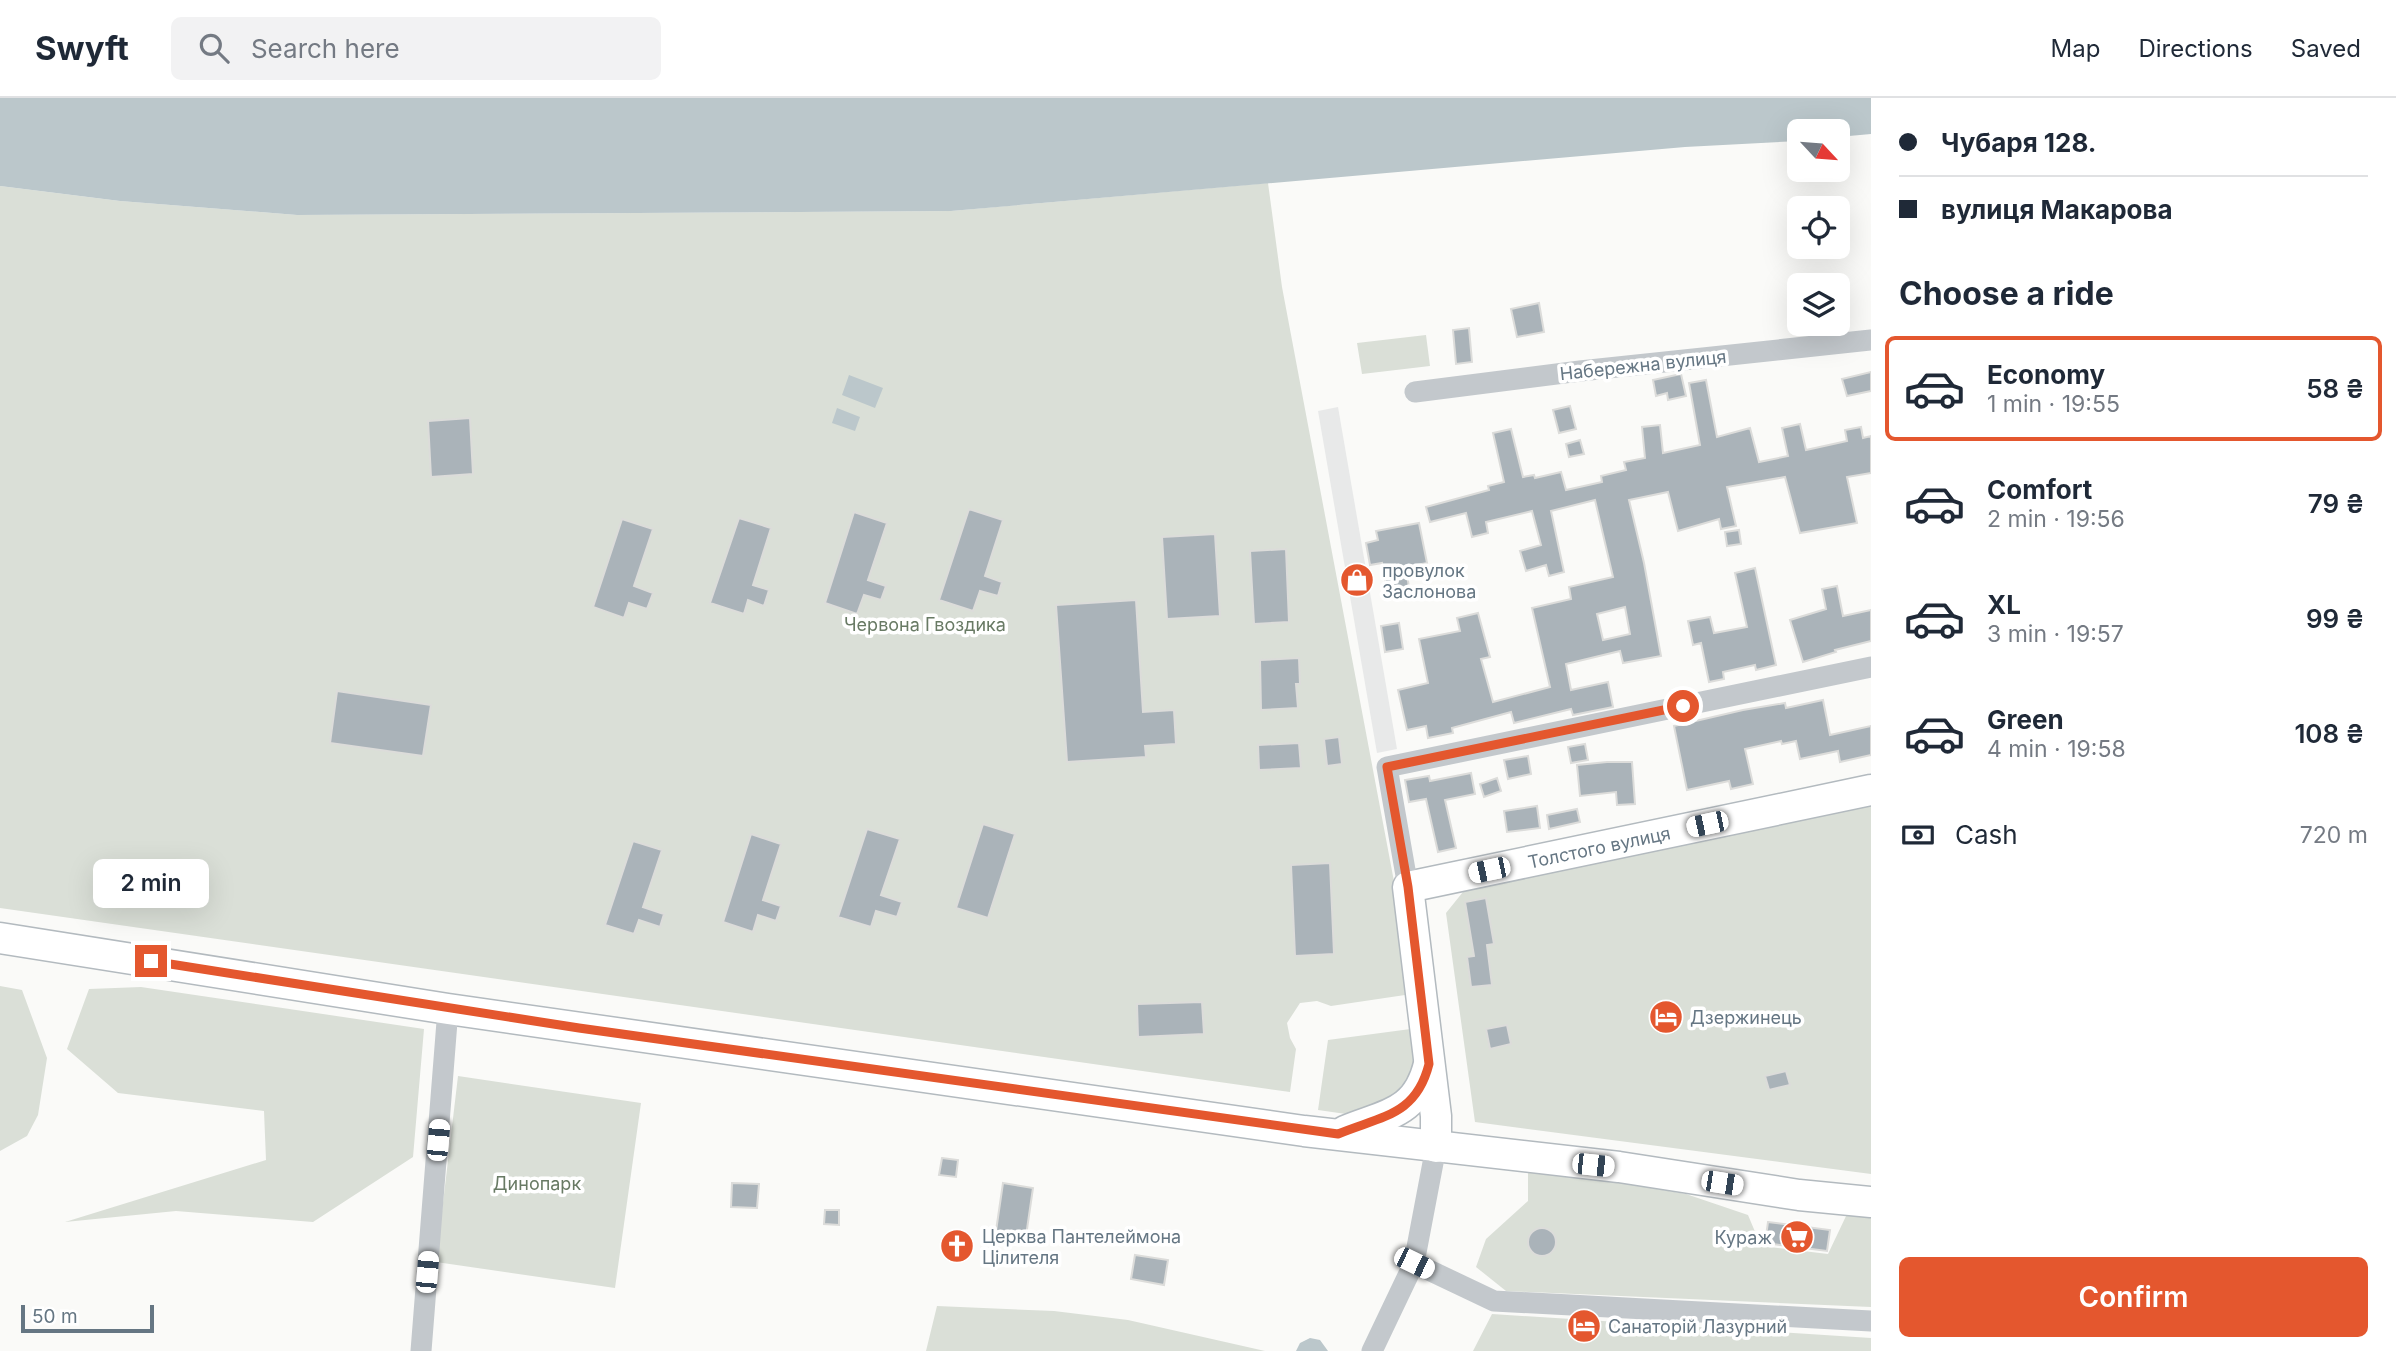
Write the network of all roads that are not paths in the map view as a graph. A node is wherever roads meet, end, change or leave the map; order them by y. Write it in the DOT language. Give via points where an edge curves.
graph roads {
  1 [pos="1871,340"];
  2 [pos="1415,392"];
  3 [pos="1871,667"];
  4 [pos="1871,790"];
  5 [pos="1408,887"];
  6 [pos="0,938"];
  7 [pos="448,1009"];
  8 [pos="1429,1064"];
  9 [pos="1338,1134"];
  10 [pos="1436,1147"];
  11 [pos="1871,1202"];
  12 [pos="1414,1263"];
  13 [pos="1871,1321"];
  14 [pos="421,1351"];
  15 [pos="1372,1351"];
  1 -- 2 [label="street, Набережна вулиця"];
  3 -- 5 [label="street" via="1387,767"];
  4 -- 5 [label="main road, Толстого вулиця"];
  5 -- 8 [label="main road"];
  6 -- 7 [label="main road"];
  7 -- 9 [label="main road"];
  7 -- 14 [label="street"];
  8 -- 9 [label="main road" via="1413,1099 1395,1114"];
  8 -- 10 [label="main road"];
  9 -- 10 [label="main road"];
  10 -- 11 [label="main road"];
  10 -- 12 [label="street"];
  12 -- 13 [label="street" via="1494,1301"];
  12 -- 15 [label="street"];
}
